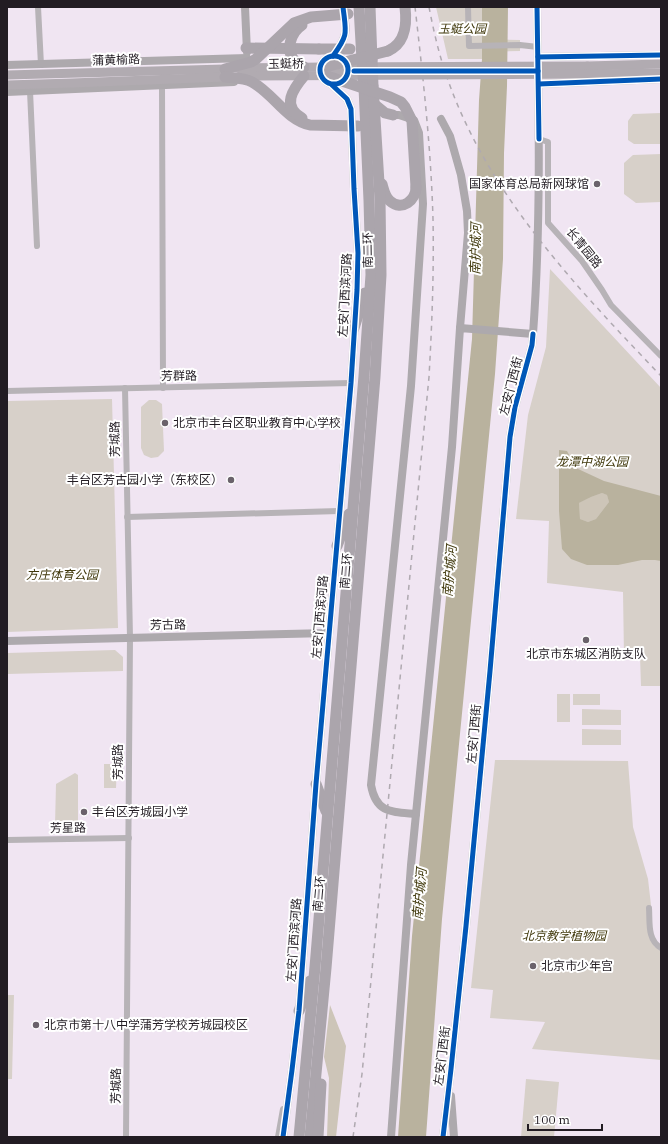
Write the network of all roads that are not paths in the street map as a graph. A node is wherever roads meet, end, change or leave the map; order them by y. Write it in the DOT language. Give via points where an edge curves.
graph roads {
  1 [pos="38,7"];
  2 [pos="245,7"];
  3 [pos="359,7"];
  4 [pos="370,7"];
  5 [pos="405,7"];
  6 [pos="468,7"];
  7 [pos="537,7"];
  8 [pos="348,12"];
  9 [pos="347,45"];
  10 [pos="538,47"];
  11 [pos="363,50"];
  12 [pos="247,53"];
  13 [pos="333,56"];
  14 [pos="559,56"];
  15 [pos="538,57"];
  16 [pos="661,57"];
  17 [pos="41,65"];
  18 [pos="7,66"];
  19 [pos="538,70"];
  20 [pos="587,70"];
  21 [pos="248,71"];
  22 [pos="321,71"];
  23 [pos="350,71"];
  24 [pos="304,72"];
  25 [pos="225,73"];
  26 [pos="661,73"];
  27 [pos="7,75"];
  28 [pos="661,79"];
  29 [pos="72,83"];
  30 [pos="559,83"];
  31 [pos="162,84"];
  32 [pos="539,84"];
  33 [pos="7,85"];
  34 [pos="332,85"];
  35 [pos="56,90"];
  36 [pos="30,91"];
  37 [pos="7,92"];
  38 [pos="370,106"];
  39 [pos="393,115"];
  40 [pos="441,119"];
  41 [pos="358,122"];
  42 [pos="376,128"];
  43 [pos="366,135"];
  44 [pos="539,139"];
  45 [pos="379,176"];
  46 [pos="37,246"];
  47 [pos="370,275"];
  48 [pos="354,328"];
  49 [pos="464,329"];
  50 [pos="533,334"];
  51 [pos="661,356"];
  52 [pos="351,383"];
  53 [pos="125,388"];
  54 [pos="162,388"];
  55 [pos="7,391"];
  56 [pos="354,501"];
  57 [pos="339,511"];
  58 [pos="127,517"];
  59 [pos="337,546"];
  60 [pos="329,633"];
  61 [pos="130,638"];
  62 [pos="7,641"];
  63 [pos="316,784"];
  64 [pos="416,814"];
  65 [pos="327,816"];
  66 [pos="129,838"];
  67 [pos="7,840"];
  68 [pos="650,908"];
  69 [pos="661,948"];
  70 [pos="315,967"];
  71 [pos="299,1010"];
  72 [pos="318,1050"];
  73 [pos="451,1069"];
  74 [pos="292,1070"];
  75 [pos="126,1137"];
  76 [pos="278,1137"];
  77 [pos="283,1137"];
  78 [pos="299,1137"];
  79 [pos="310,1137"];
  80 [pos="318,1137"];
  81 [pos="391,1137"];
  82 [pos="442,1137"];
  83 [pos="454,1137"];
  1 -- 17 [label="street"];
  2 -- 12 [label="street"];
  3 -- 11 [label="highway, 南二环"];
  4 -- 11 [label="highway, 南二环"];
  5 -- 22 [label="highway, bridge" via="405,31 392,49"];
  6 -- 10 [label="street" via="468,46"];
  7 -- 10 [label="street, 左安门西街"];
  8 -- 9 [label="street"];
  8 -- 11 [label="highway" via="358,28"];
  8 -- 24 [label="highway, bridge" via="303,24 296,29 290,41 290,52"];
  8 -- 25 [label="highway, bridge" via="299,20 256,59"];
  9 -- 11 [label="highway"];
  9 -- 12 [label="highway, bridge"];
  9 -- 13 [label="street"];
  10 -- 15 [label="street, 左安门西街"];
  11 -- 38 [label="highway, 南二环, bridge"];
  12 -- 17 [label="street"];
  12 -- 21 [label="street"];
  13 -- 22 [label="street" via="325,59"];
  13 -- 23 [label="street" via="344,59"];
  14 -- 15 [label="street"];
  14 -- 16 [label="street"];
  14 -- 30 [label="street"];
  15 -- 19 [label="street, 左安门西街"];
  16 -- 20 [label="main road"];
  17 -- 18 [label="street"];
  19 -- 23 [label="street"];
  19 -- 32 [label="street, 左安门西街"];
  20 -- 22 [label="main road, 玉蜓桥, bridge" via="392,76"];
  20 -- 26 [label="main road"];
  21 -- 22 [label="street"];
  21 -- 31 [label="street" via="248,82"];
  22 -- 24 [label="main road, 玉蜓桥, bridge"];
  22 -- 34 [label="street" via="324,80"];
  22 -- 45 [label="highway, bridge" via="390,97 405,107 412,121 415,196 403,205 395,204 386,196"];
  23 -- 34 [label="street" via="340,84"];
  24 -- 25 [label="main road, 玉蜓桥, bridge"];
  24 -- 41 [label="highway, bridge" via="291,97 292,106 300,117 316,121 355,119"];
  25 -- 27 [label="main road, 蒲黄榆路"];
  25 -- 29 [label="main road, 蒲黄榆路"];
  25 -- 41 [label="highway, bridge" via="255,84 293,118 303,123 310,125"];
  28 -- 30 [label="street"];
  29 -- 33 [label="main road, 蒲黄榆路"];
  29 -- 35 [label="main road"];
  30 -- 32 [label="street"];
  31 -- 35 [label="street"];
  31 -- 54 [label="street"];
  32 -- 44 [label="street, 左安门西街"];
  34 -- 48 [label="street, 左安门西滨河路" via="347,99 352,109 358,253"];
  35 -- 36 [label="street"];
  36 -- 37 [label="street"];
  36 -- 46 [label="street"];
  38 -- 39 [label="highway"];
  38 -- 41 [label="highway" via="362,113"];
  38 -- 42 [label="highway, 南二环"];
  38 -- 43 [label="highway, 南二环"];
  39 -- 42 [label="highway" via="385,118"];
  39 -- 64 [label="street" via="414,120 418,127 423,204 411,386 371,786 375,799 384,809 390,812"];
  40 -- 49 [label="street" via="450,136 459,167 467,211"];
  41 -- 43 [label="highway"];
  42 -- 45 [label="highway, 南二环"];
  43 -- 47 [label="highway, 南二环"];
  44 -- 50 [label="street, 左安门西街"];
  44 -- 51 [label="street, 长青园路" via="548,142 548,223 582,261 611,305"];
  45 -- 72 [label="highway, 南二环" via="381,275 375,377"];
  47 -- 48 [label="highway"];
  47 -- 56 [label="highway, 南二环"];
  48 -- 52 [label="street, 左安门西滨河路"];
  49 -- 50 [label="street"];
  49 -- 64 [label="street"];
  50 -- 73 [label="street, 左安门西街" via="510,437 489,686"];
  52 -- 54 [label="street, 芳群路"];
  52 -- 57 [label="street, 左安门西滨河路"];
  53 -- 54 [label="street, 芳群路"];
  53 -- 55 [label="street, 芳群路"];
  53 -- 58 [label="street, 芳城路"];
  56 -- 59 [label="highway"];
  56 -- 65 [label="highway, 南二环"];
  57 -- 58 [label="street"];
  57 -- 59 [label="street, 左安门西滨河路"];
  58 -- 61 [label="street, 芳城路"];
  59 -- 60 [label="street, 左安门西滨河路"];
  60 -- 61 [label="street, 芳古路"];
  60 -- 63 [label="street, 左安门西滨河路"];
  61 -- 62 [label="street, 芳古路"];
  61 -- 66 [label="street, 芳城路"];
  63 -- 65 [label="highway"];
  63 -- 71 [label="street, 左安门西滨河路"];
  64 -- 81 [label="street"];
  65 -- 70 [label="highway, 南二环"];
  66 -- 67 [label="street, 芳星路"];
  66 -- 75 [label="street, 芳城路"];
  68 -- 69 [label="street" via="651,938"];
  70 -- 71 [label="highway"];
  70 -- 78 [label="highway, 南二环"];
  71 -- 74 [label="street, 左安门西滨河路"];
  72 -- 79 [label="highway, 南二环"];
  72 -- 80 [label="highway" via="322,1090"];
  73 -- 82 [label="street, 左安门西街"];
  73 -- 83 [label="street, 左安门西街"];
  74 -- 76 [label="street"];
  74 -- 77 [label="street, 左安门西滨河路"];
}
